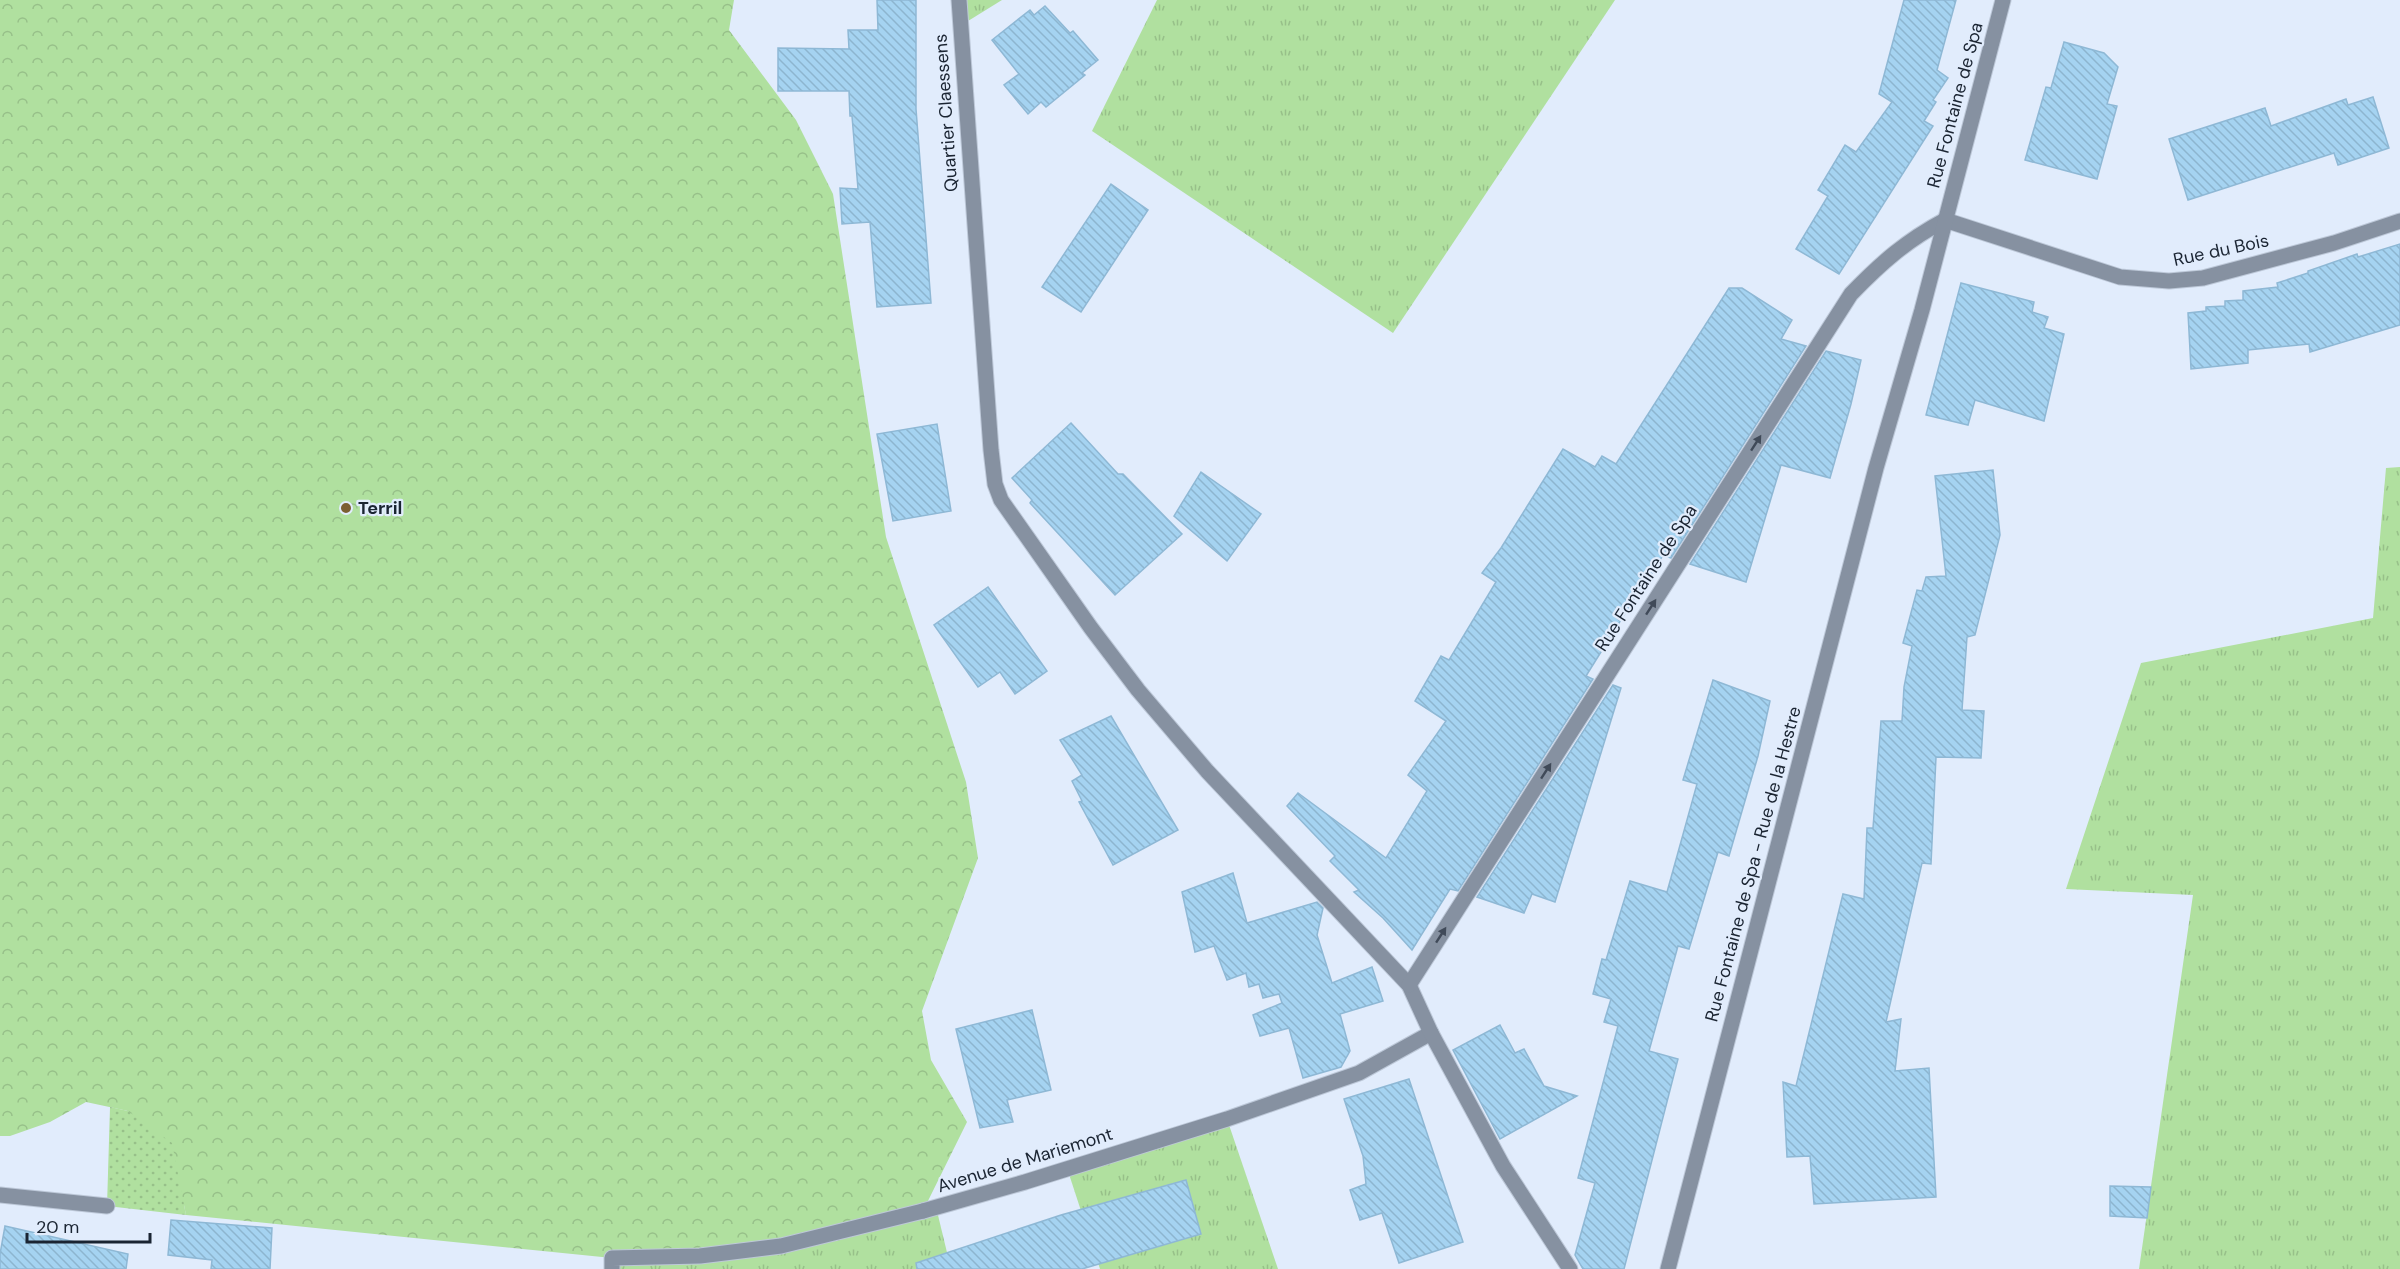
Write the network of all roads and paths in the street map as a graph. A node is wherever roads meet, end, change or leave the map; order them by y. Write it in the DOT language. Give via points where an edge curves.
graph roads {
  1 [pos="959,0"];
  2 [pos="2003,0"];
  3 [pos="1945,220"];
  4 [pos="2400,221"];
  5 [pos="1876,468"];
  6 [pos="1409,985"];
  7 [pos="1431,1033"];
  8 [pos="0,1195"];
  9 [pos="107,1206"];
  10 [pos="612,1263"];
  11 [pos="1570,1269"];
  12 [pos="1668,1269"];
  1 -- 6 [label="street, Quartier Claessens" via="991,450 995,484 1007,513 1138,690 1199,762"];
  2 -- 3 [label="street, Rue Fontaine de Spa"];
  3 -- 4 [label="street, Rue du Bois" via="2120,277 2169,281 2203,278"];
  3 -- 5 [label="street, Rue Fontaine de Spa"];
  6 -- 3 [label="street, Rue Fontaine de Spa, one-way" via="1851,294 1884,260"];
  5 -- 12 [label="street, Rue Fontaine de Spa - Rue de la Hestre"];
  6 -- 7 [label="street, Quartier Claessens"];
  7 -- 10 [label="street, Avenue de Mariemont" via="1348,1077 1216,1122 923,1211 781,1246"];
  7 -- 11 [label="street, Quartier Claessens" via="1503,1166"];
  8 -- 9 [label="street"];
}
